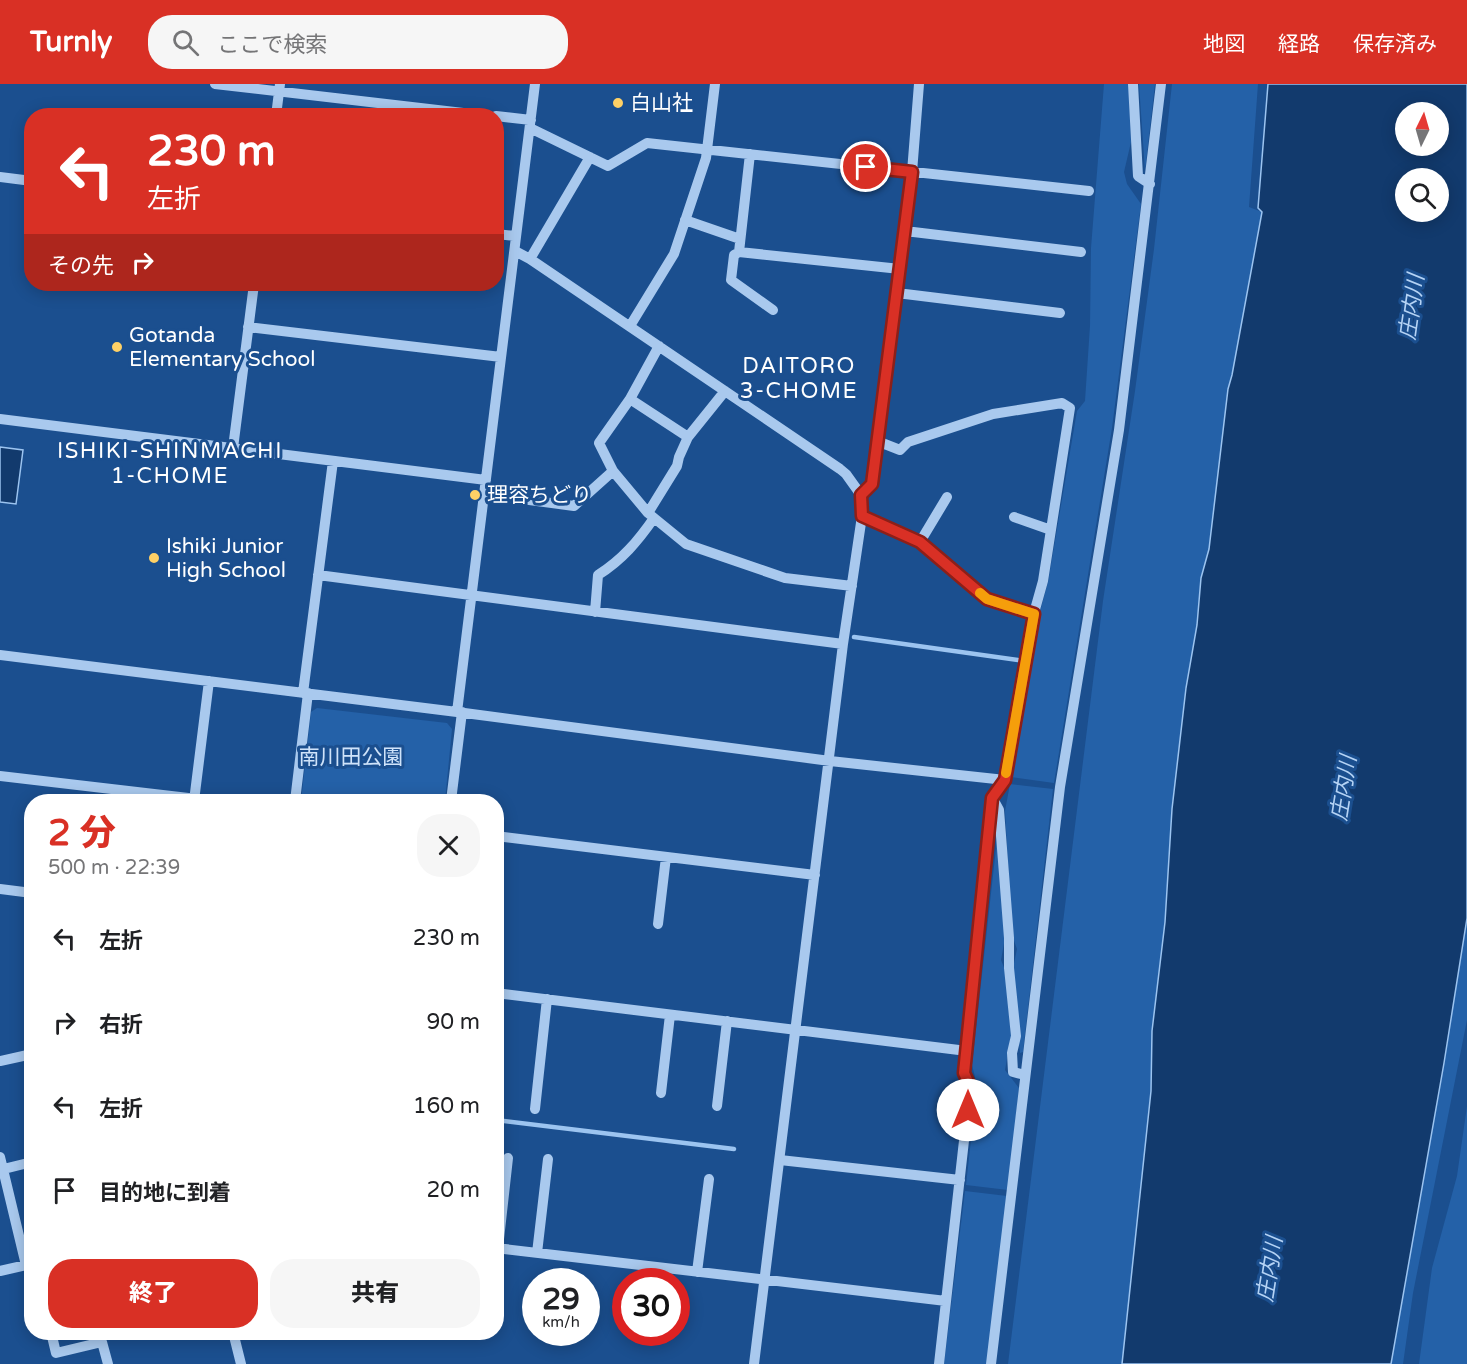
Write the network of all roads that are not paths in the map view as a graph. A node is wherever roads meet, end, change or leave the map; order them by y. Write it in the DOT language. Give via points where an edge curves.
graph roads {
  1 [pos="215,84"];
  2 [pos="535,84"];
  3 [pos="715,84"];
  4 [pos="919,84"];
  5 [pos="1133,84"];
  6 [pos="1161,84"];
  7 [pos="279,88"];
  8 [pos="277,108"];
  9 [pos="429,108"];
  10 [pos="504,118"];
  11 [pos="530,124"];
  12 [pos="707,149"];
  13 [pos="750,154"];
  14 [pos="590,157"];
  15 [pos="912,172"];
  16 [pos="0,177"];
  17 [pos="24,180"];
  18 [pos="1150,184"];
  19 [pos="1089,191"];
  20 [pos="685,220"];
  21 [pos="905,231"];
  22 [pos="504,235"];
  23 [pos="516,237"];
  24 [pos="740,239"];
  25 [pos="515,251"];
  26 [pos="739,252"];
  27 [pos="1081,252"];
  28 [pos="530,259"];
  29 [pos="900,269"];
  30 [pos="253,291"];
  31 [pos="897,293"];
  32 [pos="773,310"];
  33 [pos="1060,313"];
  34 [pos="630,326"];
  35 [pos="248,327"];
  36 [pos="659,346"];
  37 [pos="501,357"];
  38 [pos="725,391"];
  39 [pos="630,399"];
  40 [pos="0,419"];
  41 [pos="688,437"];
  42 [pos="878,441"];
  43 [pos="233,448"];
  44 [pos="333,461"];
  45 [pos="613,471"];
  46 [pos="486,480"];
  47 [pos="484,494"];
  48 [pos="861,495"];
  49 [pos="947,497"];
  50 [pos="651,515"];
  51 [pos="862,516"];
  52 [pos="1014,517"];
  53 [pos="1051,530"];
  54 [pos="920,542"];
  55 [pos="318,575"];
  56 [pos="852,586"];
  57 [pos="472,596"];
  58 [pos="595,612"];
  59 [pos="1034,614"];
  60 [pos="843,644"];
  61 [pos="0,655"];
  62 [pos="209,681"];
  63 [pos="306,693"];
  64 [pos="460,712"];
  65 [pos="830,761"];
  66 [pos="0,776"];
  67 [pos="1005,780"];
  68 [pos="146,794"];
  69 [pos="195,794"];
  70 [pos="296,794"];
  71 [pos="452,794"];
  72 [pos="992,798"];
  73 [pos="504,837"];
  74 [pos="666,857"];
  75 [pos="815,875"];
  76 [pos="0,889"];
  77 [pos="24,892"];
  78 [pos="658,924"];
  79 [pos="504,994"];
  80 [pos="547,999"];
  81 [pos="670,1015"];
  82 [pos="727,1022"];
  83 [pos="796,1030"];
  84 [pos="967,1051"];
  85 [pos="24,1056"];
  86 [pos="0,1061"];
  87 [pos="1025,1076"];
  88 [pos="661,1093"];
  89 [pos="717,1106"];
  90 [pos="534,1109"];
  91 [pos="0,1156"];
  92 [pos="508,1158"];
  93 [pos="548,1159"];
  94 [pos="780,1160"];
  95 [pos="24,1164"];
  96 [pos="2,1169"];
  97 [pos="709,1179"];
  98 [pos="960,1180"];
  99 [pos="504,1191"];
  100 [pos="24,1246"];
  101 [pos="504,1249"];
  102 [pos="537,1253"];
  103 [pos="24,1265"];
  104 [pos="0,1271"];
  105 [pos="698,1272"];
  106 [pos="764,1280"];
  107 [pos="946,1301"];
  108 [pos="53,1340"];
  109 [pos="235,1340"];
  110 [pos="108,1364"];
  111 [pos="241,1364"];
  112 [pos="754,1364"];
  113 [pos="939,1364"];
  114 [pos="991,1364"];
  1 -- 7 [label="street"];
  2 -- 11 [label="street"];
  3 -- 12 [label="street"];
  4 -- 15 [label="street"];
  5 -- 18 [label="street" via="1138,176"];
  6 -- 18 [label="street"];
  7 -- 8 [label="street"];
  7 -- 9 [label="street"];
  10 -- 11 [label="street"];
  11 -- 14 [label="street"];
  11 -- 23 [label="street"];
  12 -- 13 [label="street"];
  12 -- 14 [label="street" via="647,143 608,166"];
  12 -- 20 [label="street"];
  13 -- 15 [label="street"];
  13 -- 24 [label="street"];
  14 -- 28 [label="street"];
  15 -- 19 [label="street"];
  15 -- 21 [label="street"];
  16 -- 17 [label="street"];
  18 -- 87 [label="street" via="1119,430 1060,787"];
  20 -- 24 [label="street"];
  20 -- 34 [label="street" via="674,254"];
  21 -- 27 [label="street"];
  21 -- 29 [label="street"];
  22 -- 23 [label="street"];
  23 -- 25 [label="street"];
  24 -- 26 [label="street"];
  25 -- 28 [label="street"];
  25 -- 37 [label="street"];
  26 -- 29 [label="street"];
  26 -- 32 [label="street" via="734,255 731,280"];
  28 -- 34 [label="street"];
  29 -- 31 [label="street"];
  30 -- 35 [label="street"];
  31 -- 33 [label="street"];
  31 -- 42 [label="street"];
  34 -- 36 [label="street"];
  35 -- 37 [label="street"];
  35 -- 43 [label="street"];
  36 -- 38 [label="street"];
  36 -- 39 [label="street"];
  37 -- 46 [label="street"];
  38 -- 41 [label="street"];
  38 -- 48 [label="street" via="846,474"];
  39 -- 41 [label="street"];
  39 -- 45 [label="street" via="599,443"];
  40 -- 43 [label="street"];
  41 -- 50 [label="street"];
  42 -- 48 [label="street" via="872,484"];
  42 -- 53 [label="street" via="900,450 908,442 993,414 1062,403 1070,408"];
  43 -- 44 [label="street"];
  44 -- 46 [label="street"];
  44 -- 55 [label="street"];
  45 -- 47 [label="street" via="574,506"];
  45 -- 50 [label="street"];
  46 -- 47 [label="street"];
  47 -- 57 [label="street"];
  48 -- 51 [label="street"];
  49 -- 54 [label="street"];
  50 -- 56 [label="street" via="686,544 731,560 785,578"];
  50 -- 58 [label="street" via="636,543 598,575"];
  51 -- 54 [label="street"];
  51 -- 56 [label="street"];
  52 -- 53 [label="street"];
  53 -- 59 [label="street"];
  54 -- 59 [label="street" via="987,599"];
  55 -- 57 [label="street"];
  55 -- 63 [label="street"];
  56 -- 60 [label="street"];
  57 -- 58 [label="street"];
  57 -- 64 [label="street"];
  58 -- 60 [label="street"];
  59 -- 67 [label="street"];
  60 -- 65 [label="street"];
  61 -- 62 [label="street"];
  62 -- 63 [label="street"];
  62 -- 69 [label="street"];
  63 -- 64 [label="street"];
  63 -- 70 [label="street"];
  64 -- 65 [label="street"];
  64 -- 71 [label="street"];
  65 -- 67 [label="street"];
  65 -- 75 [label="street"];
  66 -- 68 [label="street"];
  67 -- 72 [label="street"];
  72 -- 84 [label="street"];
  72 -- 87 [label="street" via="999,810 1009,938 1016,1036 1013,1072"];
  73 -- 74 [label="street"];
  74 -- 75 [label="street"];
  74 -- 78 [label="street"];
  75 -- 83 [label="street"];
  76 -- 77 [label="street"];
  79 -- 80 [label="street"];
  80 -- 81 [label="street"];
  80 -- 90 [label="street"];
  81 -- 82 [label="street"];
  81 -- 88 [label="street"];
  82 -- 83 [label="street"];
  82 -- 89 [label="street"];
  83 -- 84 [label="street"];
  83 -- 94 [label="street"];
  84 -- 98 [label="street" via="964,1073 970,1086"];
  85 -- 86 [label="street"];
  87 -- 114 [label="street"];
  91 -- 96 [label="street"];
  92 -- 99 [label="street"];
  93 -- 102 [label="street"];
  94 -- 98 [label="street"];
  94 -- 106 [label="street"];
  95 -- 96 [label="street"];
  96 -- 100 [label="street"];
  97 -- 105 [label="street"];
  98 -- 107 [label="street"];
  101 -- 102 [label="street"];
  102 -- 105 [label="street"];
  103 -- 104 [label="street"];
  105 -- 106 [label="street"];
  106 -- 107 [label="street"];
  106 -- 112 [label="street"];
  107 -- 113 [label="street"];
  108 -- 110 [label="street" via="56,1353 102,1342"];
  109 -- 111 [label="street"];
}
